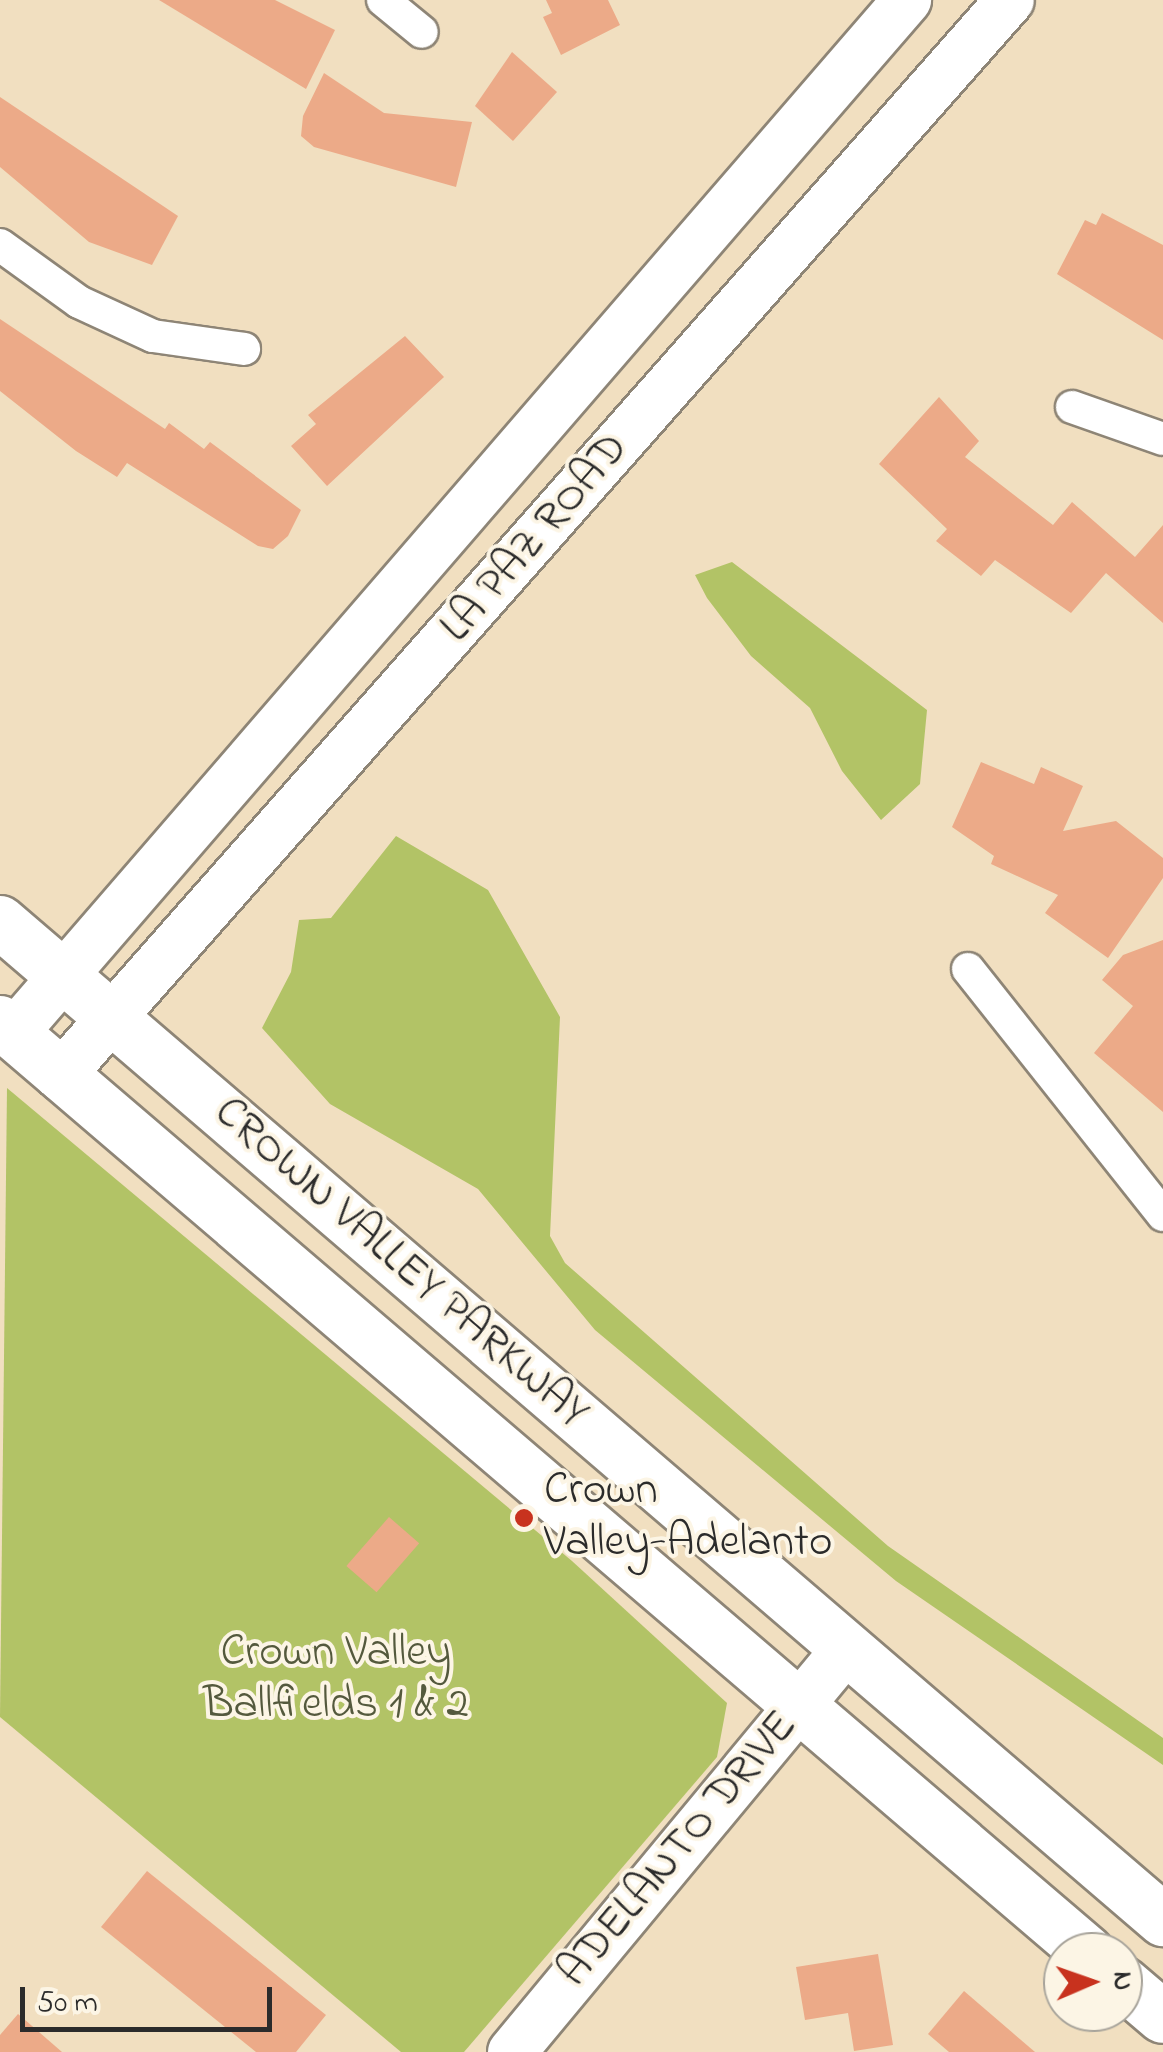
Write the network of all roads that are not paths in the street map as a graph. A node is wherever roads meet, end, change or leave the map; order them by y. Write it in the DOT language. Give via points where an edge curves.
graph roads {
  1 [pos="383,0"];
  2 [pos="907,0"];
  3 [pos="1010,0"];
  4 [pos="422,32"];
  5 [pos="0,245"];
  6 [pos="244,350"];
  7 [pos="1072,408"];
  8 [pos="1163,439"];
  9 [pos="0,922"];
  10 [pos="968,970"];
  11 [pos="65,975"];
  12 [pos="114,1019"];
  13 [pos="7,1028"];
  14 [pos="60,1076"];
  15 [pos="1163,1215"];
  16 [pos="846,1648"];
  17 [pos="798,1707"];
  18 [pos="1163,1920"];
  19 [pos="1063,1932"];
  20 [pos="1143,1999"];
  21 [pos="1163,2016"];
  22 [pos="512,2052"];
  1 -- 4 [label="street"];
  2 -- 11 [label="main road, LA PAZ ROAD"];
  3 -- 12 [label="main road, LA PAZ ROAD"];
  5 -- 6 [label="street" via="79,302 153,336"];
  7 -- 8 [label="street"];
  9 -- 11 [label="main road, CROWN VALLEY PARKWAY"];
  10 -- 15 [label="street"];
  11 -- 12 [label="main road, CROWN VALLEY PARKWAY"];
  11 -- 13 [label="main road, LA PAZ ROAD"];
  12 -- 14 [label="main road, LA PAZ ROAD"];
  12 -- 16 [label="main road, CROWN VALLEY PARKWAY"];
  13 -- 14 [label="main road, CROWN VALLEY PARKWAY"];
  14 -- 17 [label="main road, CROWN VALLEY PARKWAY"];
  16 -- 17 [label="main road, ADELANTO DRIVE"];
  16 -- 18 [label="main road, CROWN VALLEY PARKWAY"];
  17 -- 19 [label="main road, CROWN VALLEY PARKWAY"];
  17 -- 22 [label="main road, ADELANTO DRIVE"];
  20 -- 21 [label="main road"];
}
